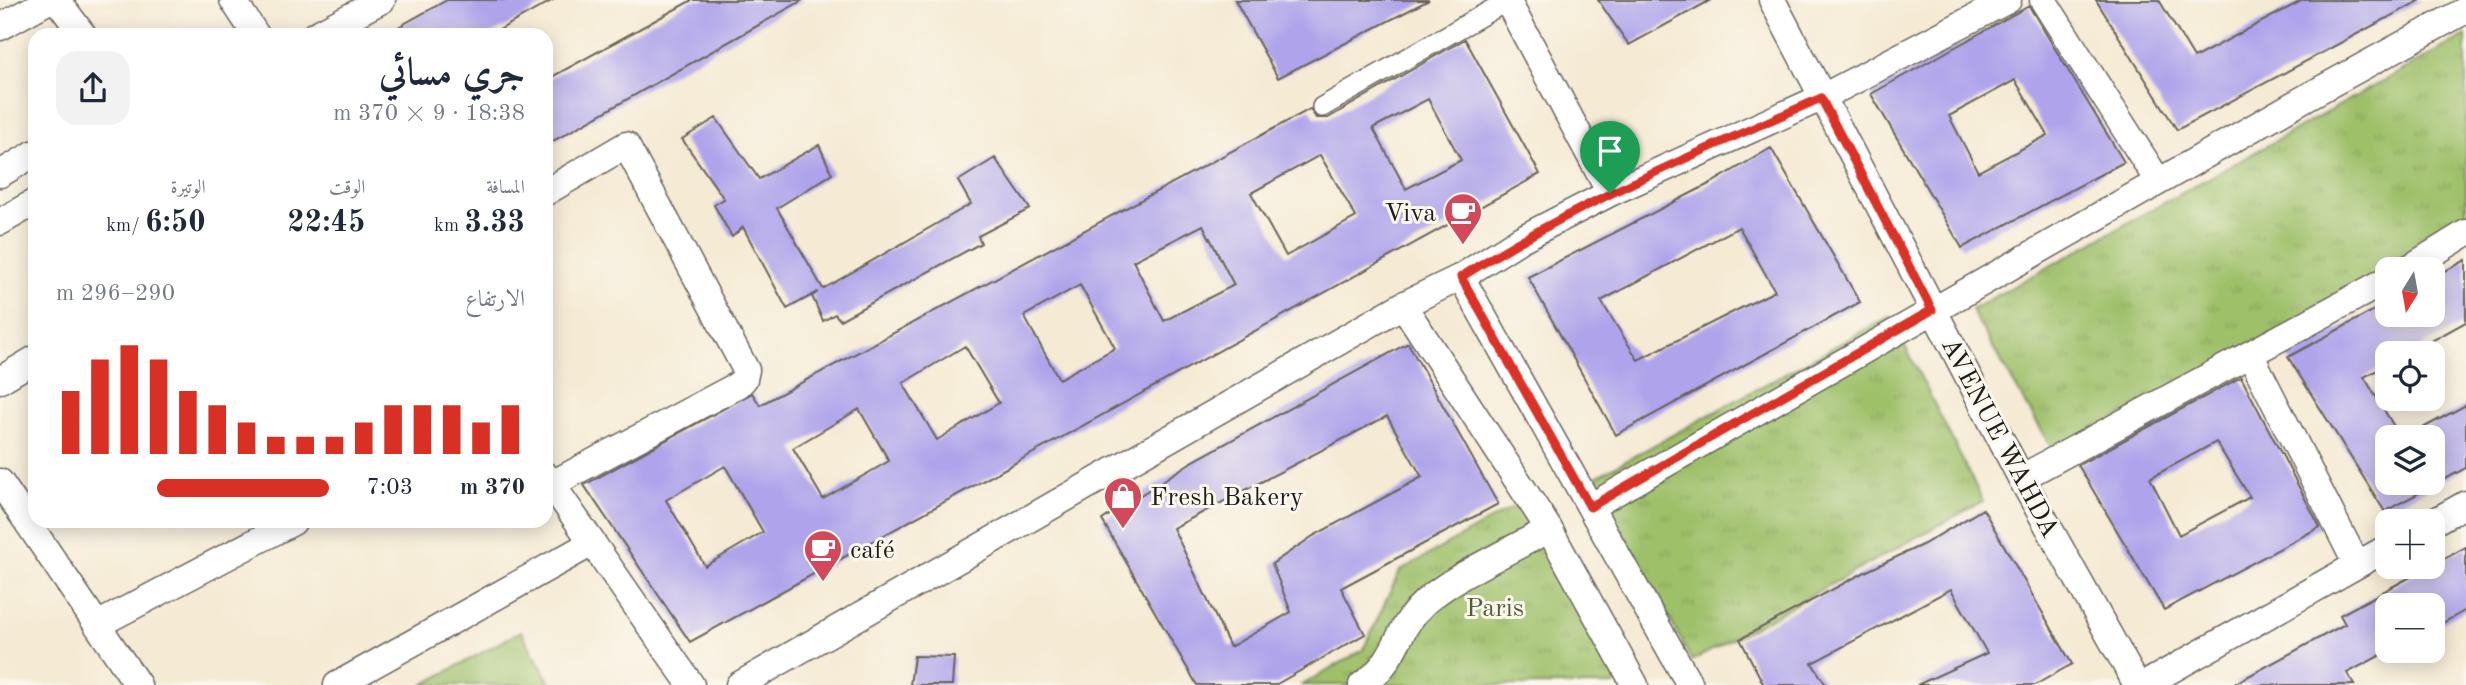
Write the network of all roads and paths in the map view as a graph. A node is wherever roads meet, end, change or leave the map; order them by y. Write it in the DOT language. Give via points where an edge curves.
graph roads {
  1 [pos="49,0"];
  2 [pos="57,0"];
  3 [pos="233,0"];
  4 [pos="382,0"];
  5 [pos="1772,0"];
  6 [pos="2008,0"];
  7 [pos="2043,0"];
  8 [pos="1507,1"];
  9 [pos="2466,10"];
  10 [pos="0,27"];
  11 [pos="78,28"];
  12 [pos="249,28"];
  13 [pos="328,28"];
  14 [pos="1821,98"];
  15 [pos="1322,107"];
  16 [pos="28,157"];
  17 [pos="0,174"];
  18 [pos="2158,181"];
  19 [pos="553,188"];
  20 [pos="1610,193"];
  21 [pos="28,206"];
  22 [pos="0,222"];
  23 [pos="2466,233"];
  24 [pos="2427,257"];
  25 [pos="1461,277"];
  26 [pos="2375,287"];
  27 [pos="1403,305"];
  28 [pos="1932,310"];
  29 [pos="2251,356"];
  30 [pos="28,363"];
  31 [pos="0,380"];
  32 [pos="553,478"];
  33 [pos="2021,478"];
  34 [pos="0,481"];
  35 [pos="553,486"];
  36 [pos="25,498"];
  37 [pos="2466,504"];
  38 [pos="1590,507"];
  39 [pos="2445,516"];
  40 [pos="42,528"];
  41 [pos="282,528"];
  42 [pos="1549,529"];
  43 [pos="592,542"];
  44 [pos="2375,555"];
  45 [pos="2357,565"];
  46 [pos="97,625"];
  47 [pos="138,685"];
  48 [pos="337,685"];
  49 [pos="691,685"];
  50 [pos="739,685"];
  51 [pos="1362,685"];
  52 [pos="1634,685"];
  53 [pos="1690,685"];
  54 [pos="2137,685"];
  55 [pos="2144,685"];
  1 -- 10 [label="street"];
  2 -- 11 [label="street"];
  3 -- 12 [label="street"];
  4 -- 13 [label="street"];
  5 -- 14 [label="street, AVENUE WAHDA"];
  6 -- 14 [label="street"];
  7 -- 18 [label="street"];
  8 -- 15 [label="street"];
  8 -- 20 [label="street"];
  9 -- 18 [label="street"];
  14 -- 20 [label="street"];
  14 -- 28 [label="street, AVENUE WAHDA"];
  16 -- 17 [label="street"];
  18 -- 28 [label="street"];
  19 -- 32 [label="street" via="626,145 746,370 738,385"];
  20 -- 25 [label="street" via="1521,239"];
  21 -- 22 [label="street"];
  23 -- 24 [label="street"];
  25 -- 27 [label="street"];
  25 -- 38 [label="street"];
  26 -- 29 [label="street"];
  27 -- 42 [label="street"];
  27 -- 50 [label="street"];
  28 -- 33 [label="street, AVENUE WAHDA"];
  28 -- 38 [label="street"];
  29 -- 33 [label="street"];
  29 -- 45 [label="street"];
  30 -- 31 [label="street"];
  33 -- 54 [label="street, AVENUE WAHDA"];
  34 -- 36 [label="street"];
  35 -- 43 [label="street"];
  37 -- 39 [label="street"];
  38 -- 53 [label="street"];
  40 -- 46 [label="street"];
  41 -- 46 [label="street"];
  42 -- 51 [label="street" via="1424,603 1407,624 1388,662"];
  42 -- 52 [label="street"];
  43 -- 48 [label="street"];
  43 -- 49 [label="street"];
  44 -- 45 [label="street"];
  45 -- 55 [label="street"];
  46 -- 47 [label="street"];
}
